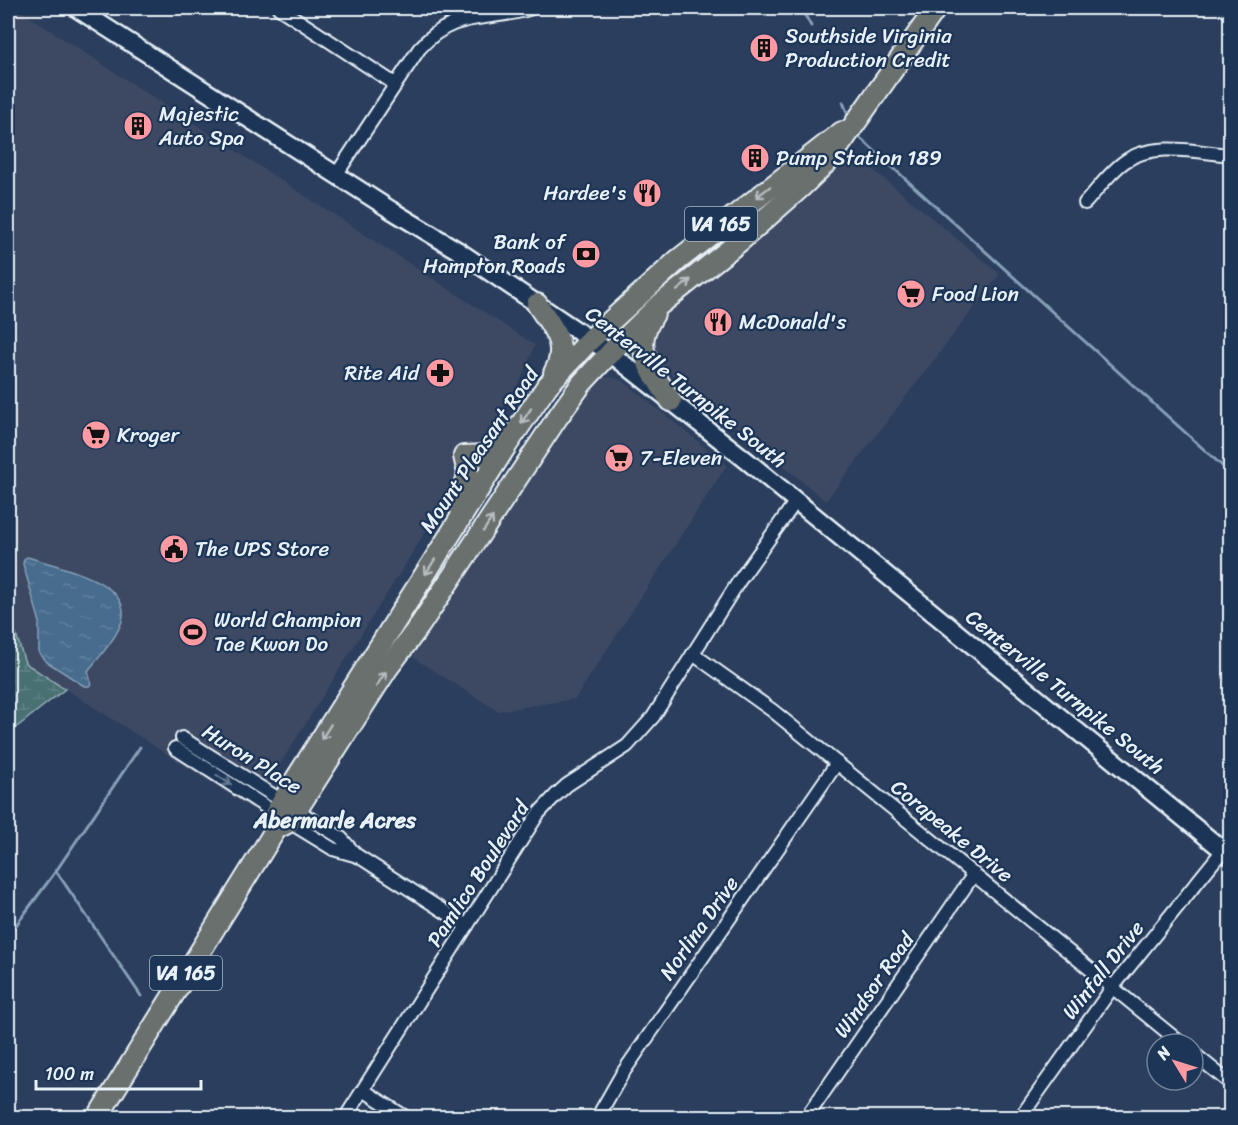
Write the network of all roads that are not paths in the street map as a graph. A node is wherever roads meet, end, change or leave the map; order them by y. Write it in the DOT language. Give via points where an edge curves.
graph roads {
  1 [pos="76,8"];
  2 [pos="279,8"];
  3 [pos="532,8"];
  4 [pos="936,8"];
  5 [pos="395,84"];
  6 [pos="859,117"];
  7 [pos="1230,155"];
  8 [pos="336,175"];
  9 [pos="1085,203"];
  10 [pos="537,304"];
  11 [pos="658,306"];
  12 [pos="591,339"];
  13 [pos="610,353"];
  14 [pos="547,386"];
  15 [pos="671,401"];
  16 [pos="506,446"];
  17 [pos="796,501"];
  18 [pos="454,528"];
  19 [pos="472,549"];
  20 [pos="693,654"];
  21 [pos="179,743"];
  22 [pos="837,763"];
  23 [pos="284,815"];
  24 [pos="1227,853"];
  25 [pos="974,874"];
  26 [pos="467,926"];
  27 [pos="1113,987"];
  28 [pos="1167,1032"];
  29 [pos="1205,1063"];
  30 [pos="1230,1083"];
  31 [pos="363,1090"];
  32 [pos="97,1118"];
  33 [pos="345,1118"];
  34 [pos="407,1118"];
  35 [pos="597,1118"];
  36 [pos="806,1118"];
  37 [pos="1020,1118"];
  1 -- 8 [label="main road, Centerville Turnpike South"];
  2 -- 5 [label="street"];
  3 -- 5 [label="street" via="446,26 424,43"];
  4 -- 6 [label="highway, Mount Pleasant Road / VA 165"];
  5 -- 8 [label="street"];
  11 -- 6 [label="highway, Mount Pleasant Road / VA 165, one-way" via="800,188 830,159"];
  6 -- 12 [label="highway, Mount Pleasant Road / VA 165, one-way" via="678,260"];
  7 -- 9 [label="street" via="1158,150 1141,154 1117,167"];
  8 -- 10 [label="main road, Centerville Turnpike South"];
  10 -- 12 [label="main road, Centerville Turnpike South"];
  10 -- 14 [label="highway" via="561,348 560,364"];
  11 -- 13 [label="highway, Mount Pleasant Road / VA 165"];
  11 -- 15 [label="highway" via="643,345 650,366"];
  12 -- 13 [label="main road, Centerville Turnpike South"];
  12 -- 14 [label="highway, Mount Pleasant Road / VA 165"];
  13 -- 15 [label="main road, Centerville Turnpike South"];
  19 -- 13 [label="highway, Mount Pleasant Road / VA 165, one-way" via="557,418"];
  14 -- 16 [label="highway, Mount Pleasant Road / VA 165, one-way"];
  15 -- 17 [label="main road, Centerville Turnpike South"];
  16 -- 18 [label="highway, Mount Pleasant Road / VA 165"];
  16 -- 18 [label="highway" via="488,455 464,456 468,473"];
  17 -- 20 [label="street, Pamlico Boulevard"];
  17 -- 24 [label="main road, Centerville Turnpike South"];
  18 -- 19 [label="highway"];
  18 -- 23 [label="highway, Mount Pleasant Road / VA 165, one-way"];
  23 -- 19 [label="highway, Mount Pleasant Road / VA 165, one-way"];
  20 -- 22 [label="street, Corapeake Drive" via="746,690"];
  20 -- 26 [label="street, Pamlico Boulevard" via="641,732 611,758 567,785 538,814"];
  21 -- 23 [label="street, Huron Place"];
  22 -- 25 [label="street, Corapeake Drive"];
  22 -- 35 [label="street, Norlina Drive" via="622,1074"];
  23 -- 26 [label="street, Huron Place" via="333,849 358,856"];
  23 -- 32 [label="highway, Mount Pleasant Road / VA 165"];
  24 -- 27 [label="street, Winfall Drive"];
  25 -- 27 [label="street, Corapeake Drive"];
  25 -- 36 [label="street, Windsor Road"];
  26 -- 31 [label="street, Pamlico Boulevard"];
  27 -- 28 [label="street, Corapeake Drive"];
  27 -- 37 [label="street, Winfall Drive"];
  29 -- 30 [label="street"];
  31 -- 33 [label="street, Pamlico Boulevard"];
  31 -- 34 [label="street"];
}
